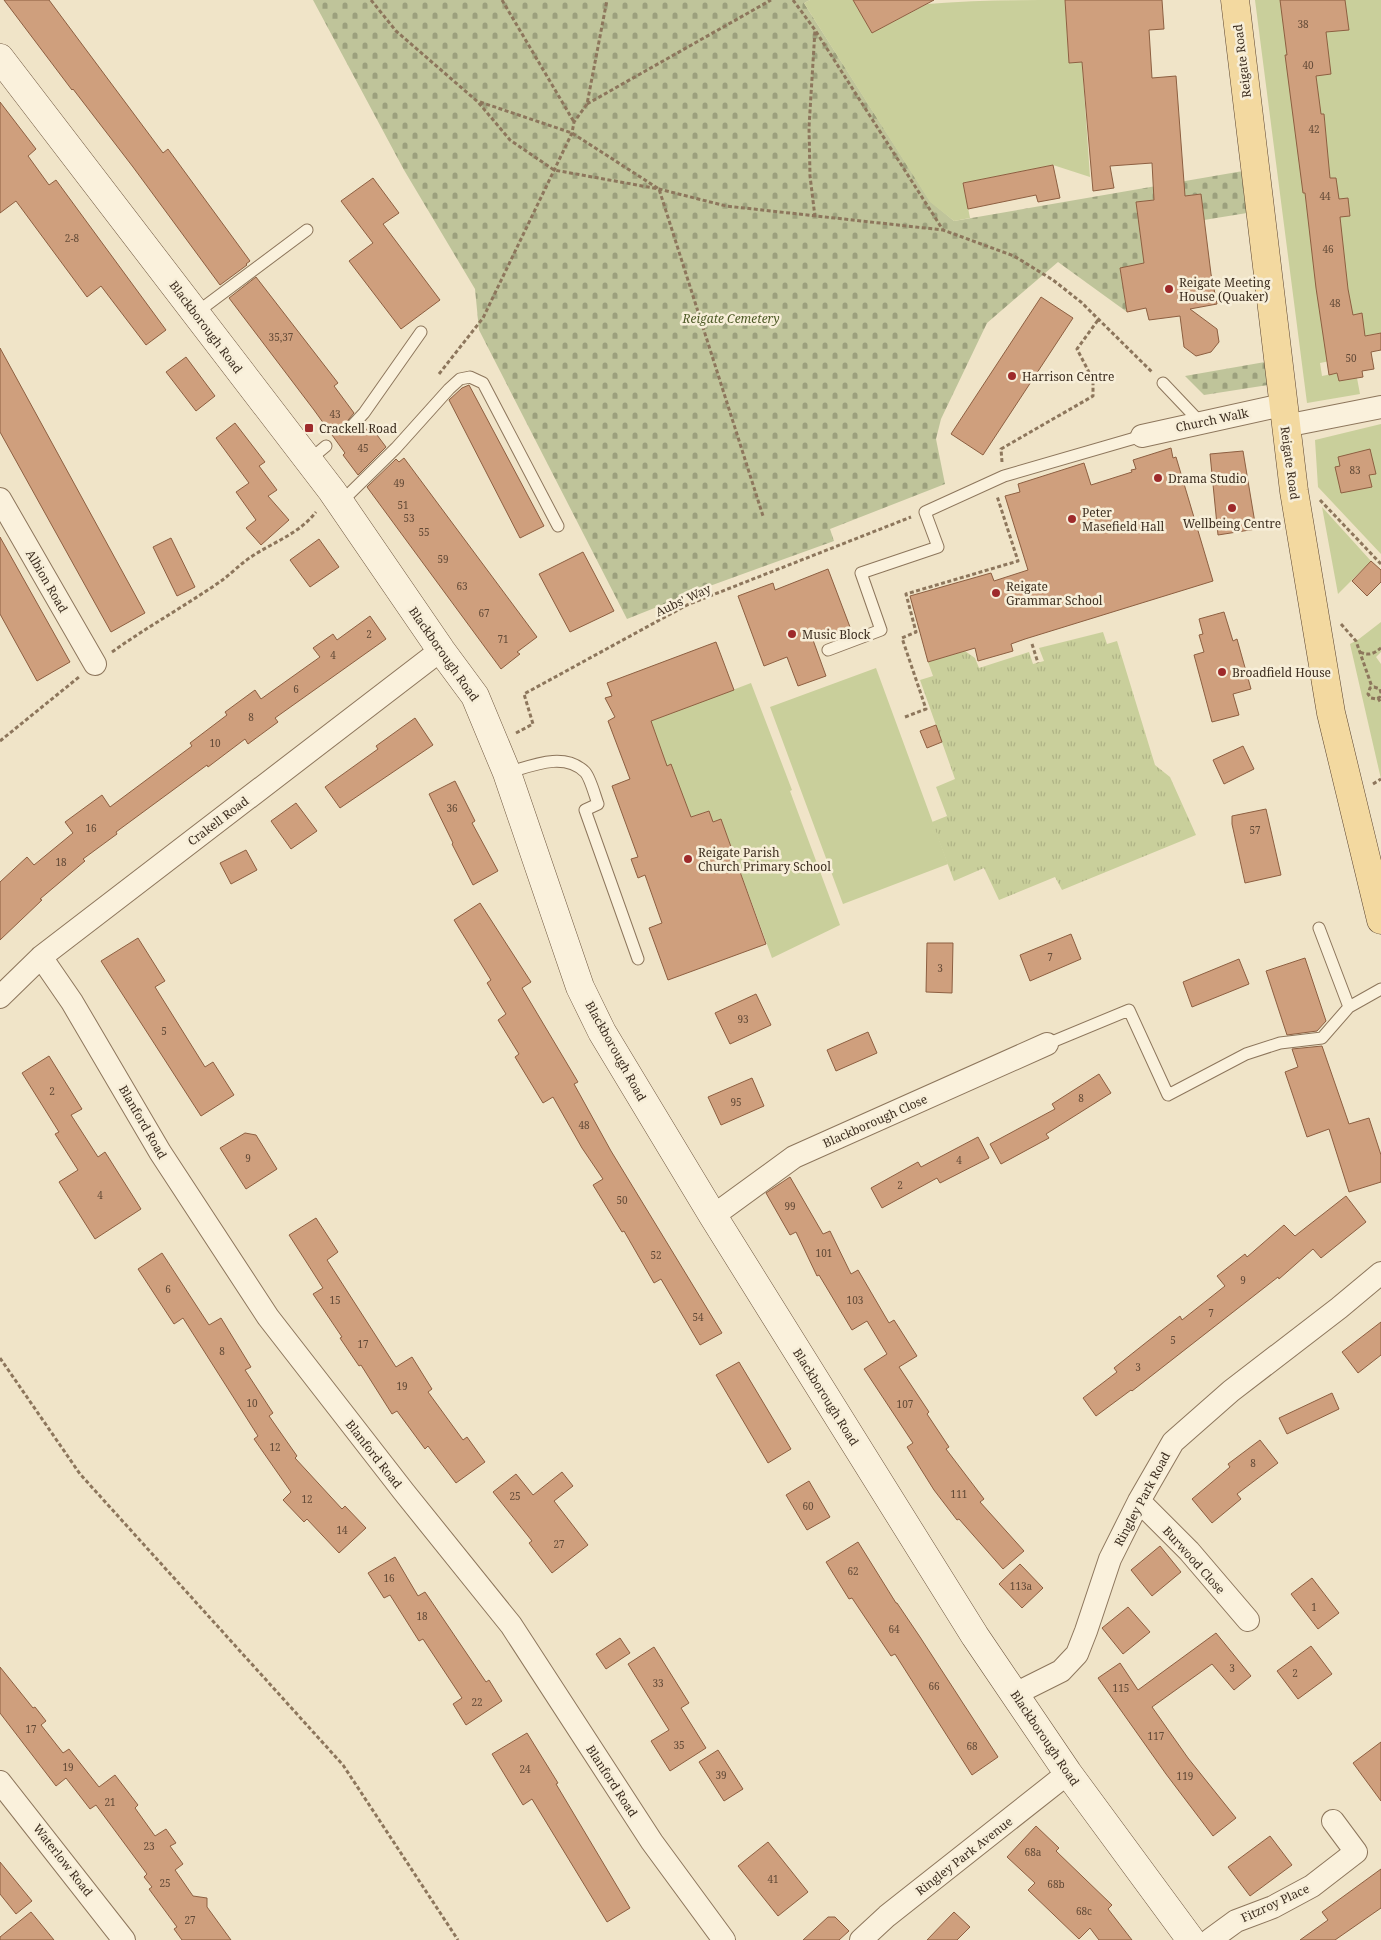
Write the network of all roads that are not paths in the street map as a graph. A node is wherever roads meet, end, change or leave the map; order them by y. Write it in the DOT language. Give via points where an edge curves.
graph roads {
  1 [pos="1235,0"];
  2 [pos="0,58"];
  3 [pos="307,230"];
  4 [pos="196,313"];
  5 [pos="421,332"];
  6 [pos="1164,383"];
  7 [pos="1381,407"];
  8 [pos="1284,416"];
  9 [pos="1200,422"];
  10 [pos="351,427"];
  11 [pos="1142,436"];
  12 [pos="336,497"];
  13 [pos="0,499"];
  14 [pos="558,526"];
  15 [pos="441,650"];
  16 [pos="828,650"];
  17 [pos="95,664"];
  18 [pos="507,773"];
  19 [pos="1381,920"];
  20 [pos="1319,928"];
  21 [pos="41,957"];
  22 [pos="638,959"];
  23 [pos="1381,989"];
  24 [pos="0,997"];
  25 [pos="1349,1007"];
  26 [pos="1048,1044"];
  27 [pos="713,1216"];
  28 [pos="1381,1273"];
  29 [pos="1139,1500"];
  30 [pos="1248,1620"];
  31 [pos="1015,1694"];
  32 [pos="1068,1773"];
  33 [pos="0,1782"];
  34 [pos="1332,1821"];
  35 [pos="124,1940"];
  36 [pos="724,1940"];
  37 [pos="861,1940"];
  38 [pos="1191,1940"];
  39 [pos="1210,1940"];
  1 -- 8 [label="main road, Reigate Road"];
  2 -- 4 [label="main road, Blackborough Road"];
  3 -- 4 [label="lane"];
  4 -- 12 [label="main road, Blackborough Road" via="317,453"];
  5 -- 10 [label="lane"];
  6 -- 9 [label="lane"];
  7 -- 8 [label="street, Church Walk"];
  8 -- 9 [label="street, Church Walk"];
  8 -- 19 [label="main road, Reigate Road" via="1332,713"];
  9 -- 11 [label="street, Church Walk"];
  11 -- 16 [label="lane" via="1004,476 925,512 938,547 860,573 881,630"];
  12 -- 14 [label="lane" via="396,448 460,379 470,377 483,383"];
  12 -- 15 [label="main road, Blackborough Road"];
  13 -- 17 [label="street, Albion Road"];
  15 -- 18 [label="main road, Blackborough Road" via="475,696"];
  15 -- 21 [label="street, Crakell Road"];
  18 -- 22 [label="lane" via="542,762 569,761 586,772 598,804 585,810"];
  18 -- 27 [label="main road, Blackborough Road" via="580,987 602,1032"];
  20 -- 25 [label="lane"];
  21 -- 24 [label="street, Crakell Road"];
  21 -- 36 [label="street, Blanford Road" via="72,1002 160,1152 268,1317 511,1625 652,1842"];
  23 -- 25 [label="lane"];
  25 -- 26 [label="lane" via="1322,1038 1280,1043 1246,1054 1168,1094 1130,1010"];
  26 -- 27 [label="street, Blackborough Close" via="794,1157"];
  27 -- 31 [label="main road, Blackborough Road" via="975,1636"];
  28 -- 29 [label="street, Ringley Park Road" via="1231,1391 1173,1442"];
  29 -- 30 [label="street, Burwood Close"];
  29 -- 31 [label="street, Ringley Park Road" via="1110,1559 1077,1654 1061,1671"];
  31 -- 32 [label="main road, Blackborough Road"];
  32 -- 37 [label="street, Ringley Park Avenue"];
  32 -- 38 [label="main road, Blackborough Road"];
  33 -- 35 [label="street, Waterlow Road"];
  34 -- 39 [label="street, Fitzroy Place" via="1356,1852 1312,1886 1236,1921"];
}
